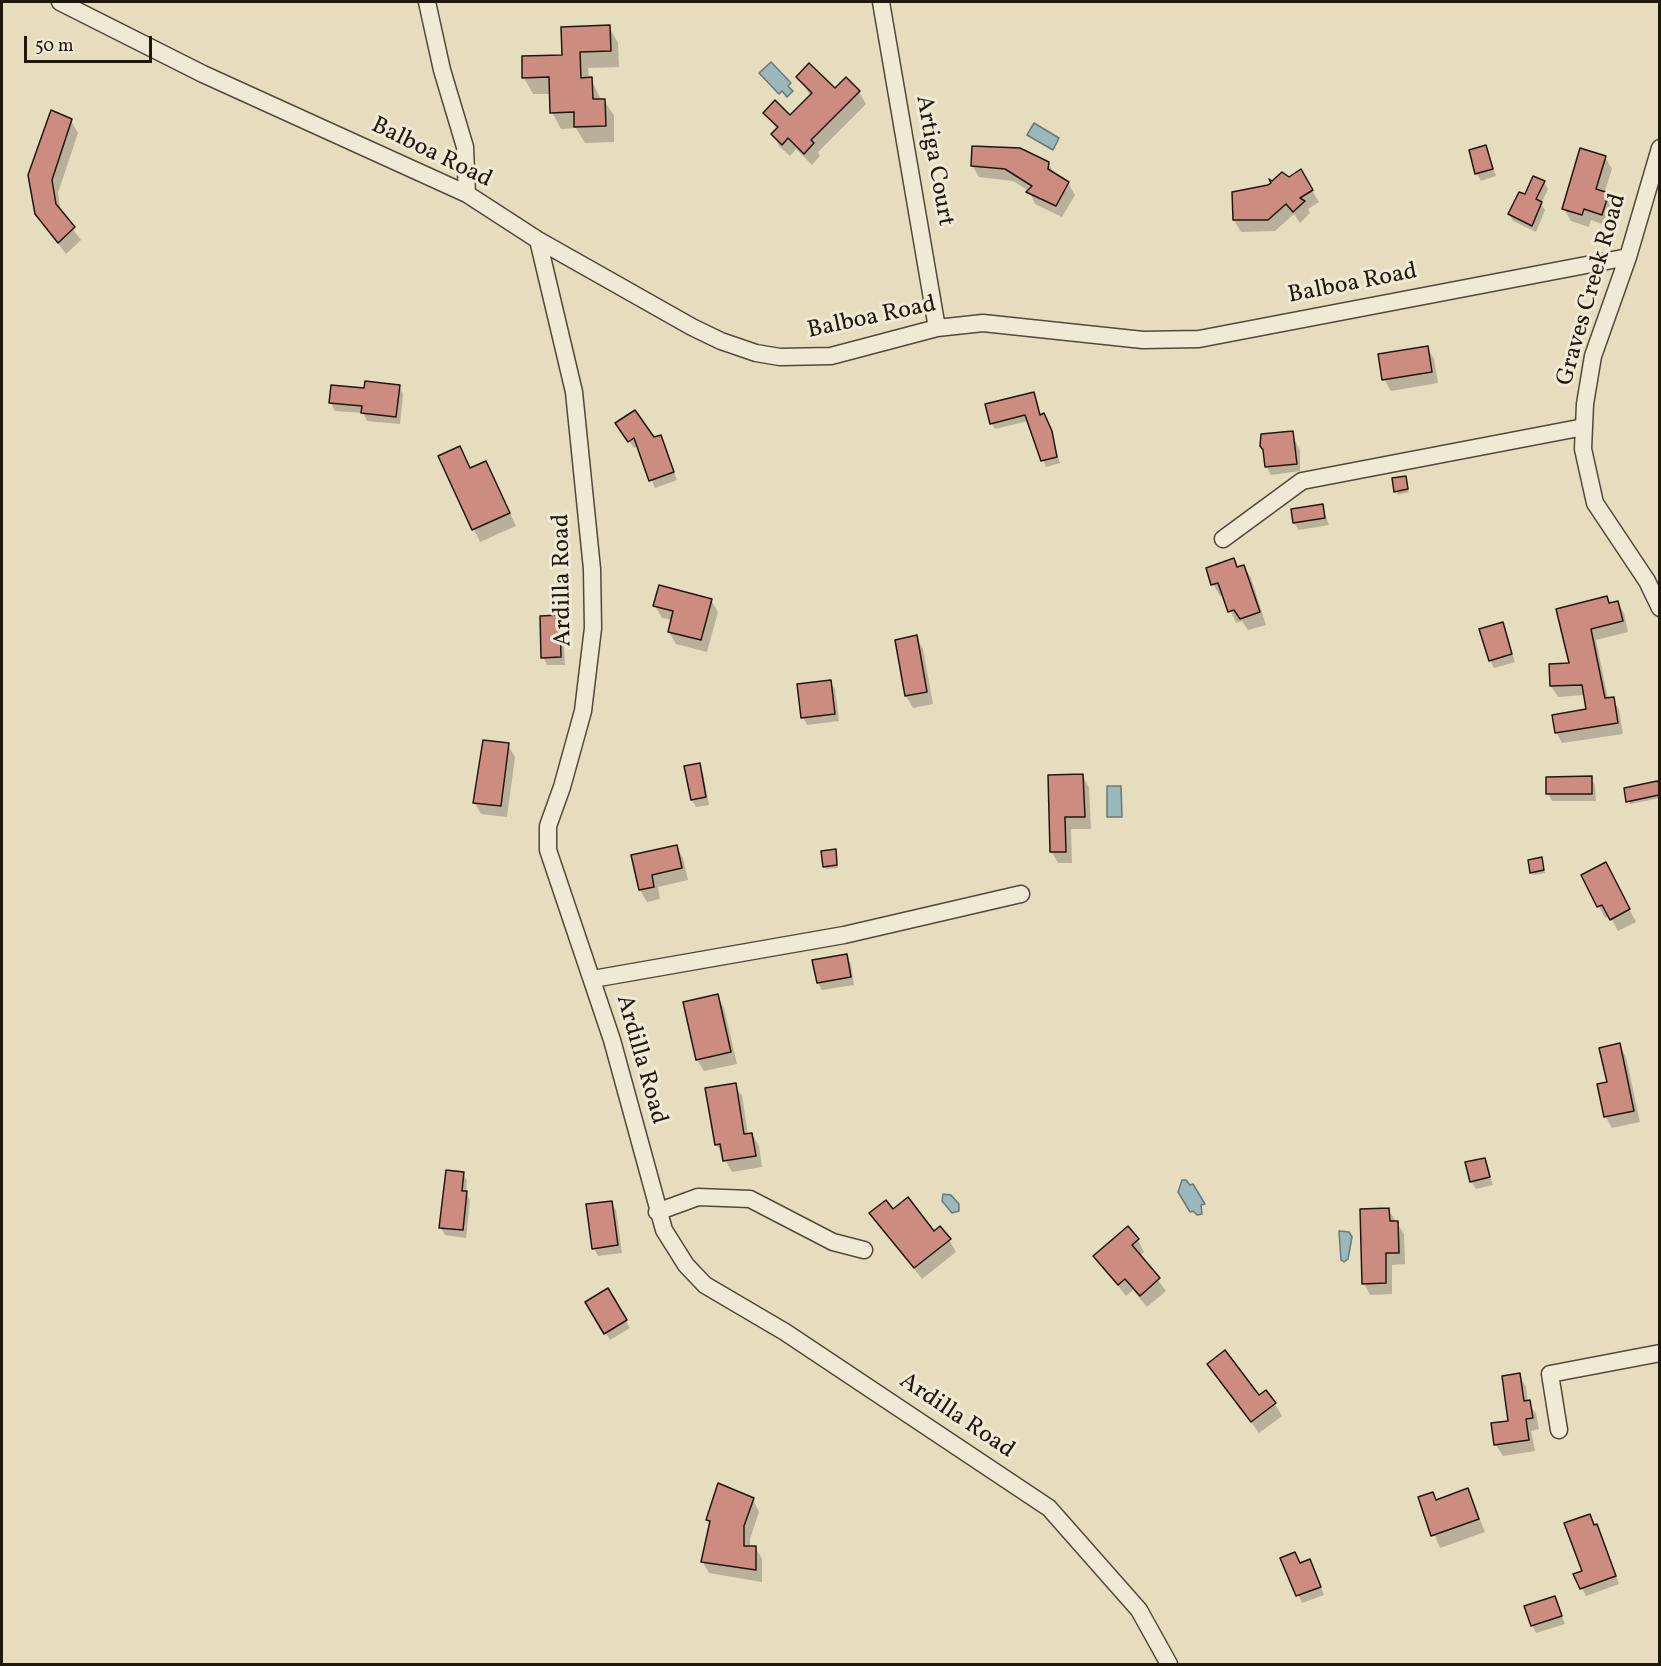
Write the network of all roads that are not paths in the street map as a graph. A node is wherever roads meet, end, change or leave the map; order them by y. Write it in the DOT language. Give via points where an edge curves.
graph roads {
  1 [pos="60,2"];
  2 [pos="427,2"];
  3 [pos="881,2"];
  4 [pos="1659,148"];
  5 [pos="467,194"];
  6 [pos="538,240"];
  7 [pos="1628,256"];
  8 [pos="937,328"];
  9 [pos="1584,427"];
  10 [pos="1223,539"];
  11 [pos="1659,608"];
  12 [pos="1021,894"];
  13 [pos="593,979"];
  14 [pos="657,1212"];
  15 [pos="864,1250"];
  16 [pos="1659,1353"];
  17 [pos="1558,1430"];
  18 [pos="1169,1665"];
  1 -- 5 [label="street, Balboa Road" via="203,74"];
  2 -- 5 [label="street" via="465,147"];
  3 -- 8 [label="street, Artiga Court"];
  4 -- 7 [label="street, Graves Creek Road"];
  5 -- 6 [label="street, Balboa Road"];
  6 -- 8 [label="street, Balboa Road" via="692,327 756,353 807,359 831,356"];
  6 -- 13 [label="street, Ardilla Road" via="574,392 593,616 583,711 548,826 548,850"];
  7 -- 8 [label="street, Balboa Road" via="1199,339 1143,340 1004,324"];
  7 -- 9 [label="street, Graves Creek Road" via="1593,356"];
  9 -- 10 [label="street" via="1302,481"];
  9 -- 11 [label="street, Graves Creek Road" via="1583,449 1595,503 1647,581"];
  12 -- 13 [label="street" via="844,935"];
  13 -- 14 [label="street, Ardilla Road"];
  14 -- 15 [label="street" via="698,1197 750,1199 833,1242"];
  14 -- 18 [label="street, Ardilla Road" via="670,1243 705,1285 784,1332 1049,1508 1139,1610"];
  16 -- 17 [label="street" via="1550,1374"];
}
